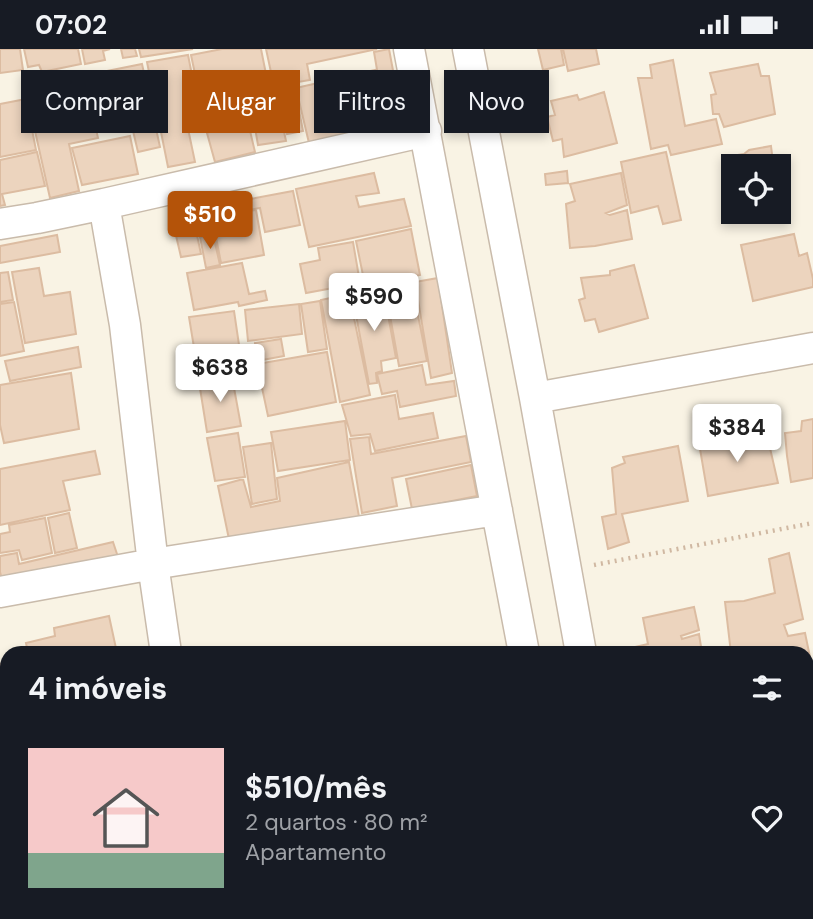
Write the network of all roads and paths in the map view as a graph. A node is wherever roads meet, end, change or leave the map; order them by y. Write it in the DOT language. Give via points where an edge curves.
graph roads {
  1 [pos="409,49"];
  2 [pos="468,49"];
  3 [pos="413,70"];
  4 [pos="417,133"];
  5 [pos="426,133"];
  6 [pos="104,204"];
  7 [pos="0,224"];
  8 [pos="813,348"];
  9 [pos="535,398"];
  10 [pos="498,510"];
  11 [pos="813,523"];
  12 [pos="153,564"];
  13 [pos="566,567"];
  14 [pos="0,592"];
  15 [pos="165,646"];
  16 [pos="523,646"];
  17 [pos="580,646"];
  1 -- 3 [label="street"];
  2 -- 9 [label="street"];
  4 -- 6 [label="street"];
  5 -- 10 [label="street"];
  6 -- 7 [label="street"];
  6 -- 12 [label="street" via="125,325"];
  8 -- 9 [label="street"];
  9 -- 13 [label="street"];
  10 -- 12 [label="street"];
  10 -- 16 [label="street"];
  11 -- 13 [label="path" via="600,565"];
  12 -- 14 [label="street"];
  12 -- 15 [label="street"];
  13 -- 17 [label="street"];
}
